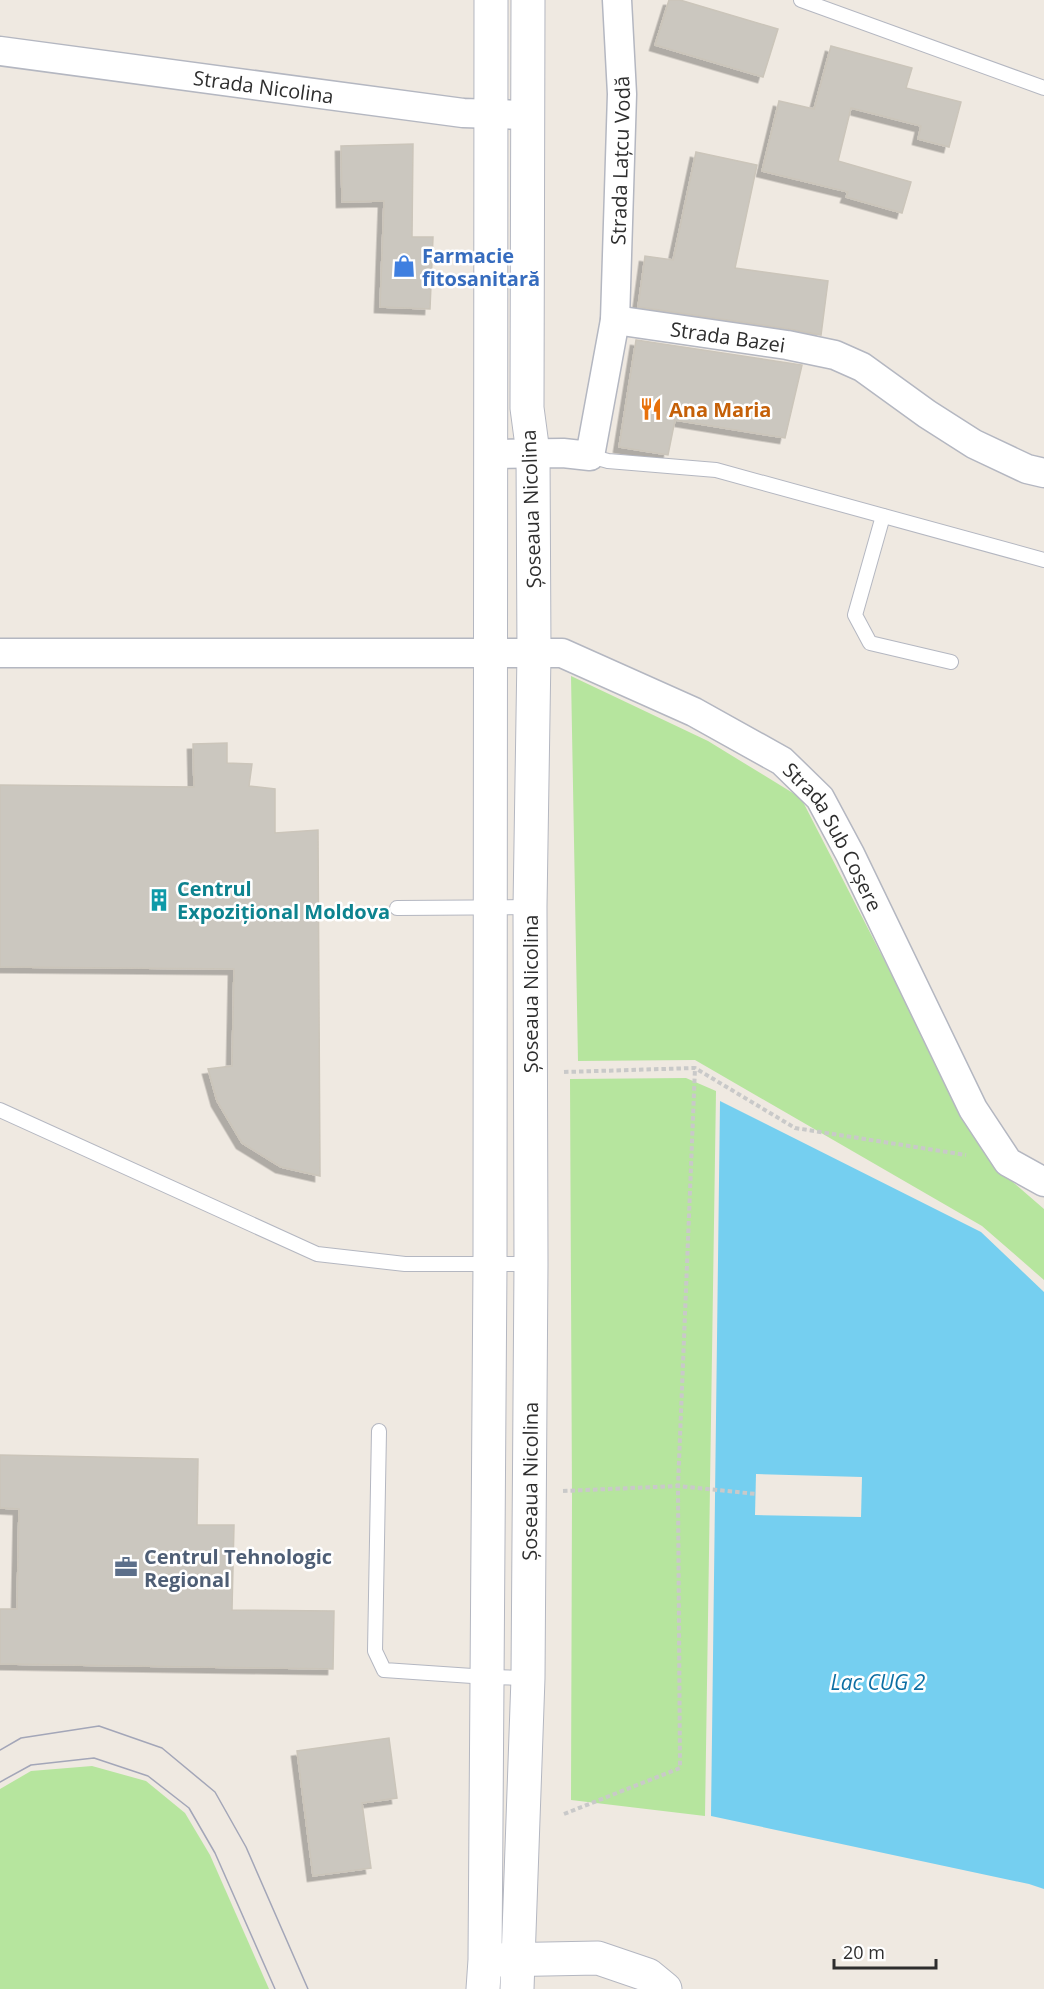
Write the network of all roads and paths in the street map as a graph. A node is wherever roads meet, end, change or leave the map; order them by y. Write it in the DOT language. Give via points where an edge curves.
graph roads {
  1 [pos="491,0"];
  2 [pos="528,0"];
  3 [pos="617,0"];
  4 [pos="801,0"];
  5 [pos="0,51"];
  6 [pos="1044,88"];
  7 [pos="490,115"];
  8 [pos="528,116"];
  9 [pos="615,320"];
  10 [pos="533,453"];
  11 [pos="492,454"];
  12 [pos="590,456"];
  13 [pos="1044,473"];
  14 [pos="883,516"];
  15 [pos="1044,560"];
  16 [pos="0,653"];
  17 [pos="534,653"];
  18 [pos="489,654"];
  19 [pos="951,662"];
  20 [pos="530,907"];
  21 [pos="397,908"];
  22 [pos="491,908"];
  23 [pos="695,1068"];
  24 [pos="563,1072"];
  25 [pos="0,1110"];
  26 [pos="1008,1162"];
  27 [pos="1044,1182"];
  28 [pos="490,1264"];
  29 [pos="531,1264"];
  30 [pos="379,1431"];
  31 [pos="678,1486"];
  32 [pos="562,1492"];
  33 [pos="756,1494"];
  34 [pos="487,1677"];
  35 [pos="528,1678"];
  36 [pos="564,1814"];
  37 [pos="501,1975"];
  38 [pos="665,1989"];
  1 -- 7 [label="main road, Șoseaua Nicolina"];
  2 -- 8 [label="main road, Șoseaua Nicolina"];
  3 -- 9 [label="street, Strada Lațcu Vodă" via="622,94"];
  4 -- 6 [label="lane"];
  5 -- 7 [label="street, Strada Nicolina"];
  7 -- 8 [label="street, Strada Nicolina"];
  7 -- 11 [label="main road, Șoseaua Nicolina"];
  8 -- 10 [label="main road, Șoseaua Nicolina" via="527,408"];
  9 -- 12 [label="street"];
  9 -- 13 [label="street, Strada Bazei" via="835,355 862,367 974,444"];
  10 -- 11 [label="street"];
  10 -- 12 [label="street"];
  10 -- 17 [label="main road, Șoseaua Nicolina"];
  11 -- 18 [label="main road, Șoseaua Nicolina"];
  12 -- 14 [label="lane" via="716,470"];
  14 -- 15 [label="lane"];
  14 -- 19 [label="lane" via="855,615 870,643"];
  16 -- 18 [label="street, Strada Sub Coșere"];
  17 -- 18 [label="street, Strada Sub Coșere"];
  17 -- 20 [label="main road, Șoseaua Nicolina"];
  17 -- 26 [label="street, Strada Sub Coșere" via="561,653 694,712 782,761 820,798 973,1109"];
  18 -- 22 [label="main road, Șoseaua Nicolina"];
  20 -- 22 [label="lane"];
  20 -- 29 [label="main road, Șoseaua Nicolina"];
  21 -- 22 [label="lane"];
  22 -- 28 [label="main road, Șoseaua Nicolina"];
  23 -- 24 [label="path"];
  23 -- 26 [label="path" via="795,1128"];
  23 -- 31 [label="path"];
  25 -- 28 [label="lane" via="317,1254 405,1264"];
  26 -- 27 [label="street, Strada Sub Coșere"];
  28 -- 29 [label="lane"];
  28 -- 34 [label="main road, Șoseaua Nicolina"];
  29 -- 35 [label="main road, Șoseaua Nicolina"];
  30 -- 34 [label="lane" via="375,1651 384,1670"];
  31 -- 32 [label="path"];
  31 -- 33 [label="path"];
  31 -- 36 [label="path" via="680,1768"];
  34 -- 35 [label="lane"];
  34 -- 37 [label="main road, Șoseaua Nicolina"];
  35 -- 37 [label="main road, Șoseaua Nicolina"];
  37 -- 38 [label="main road" via="598,1958 648,1975"];
}
